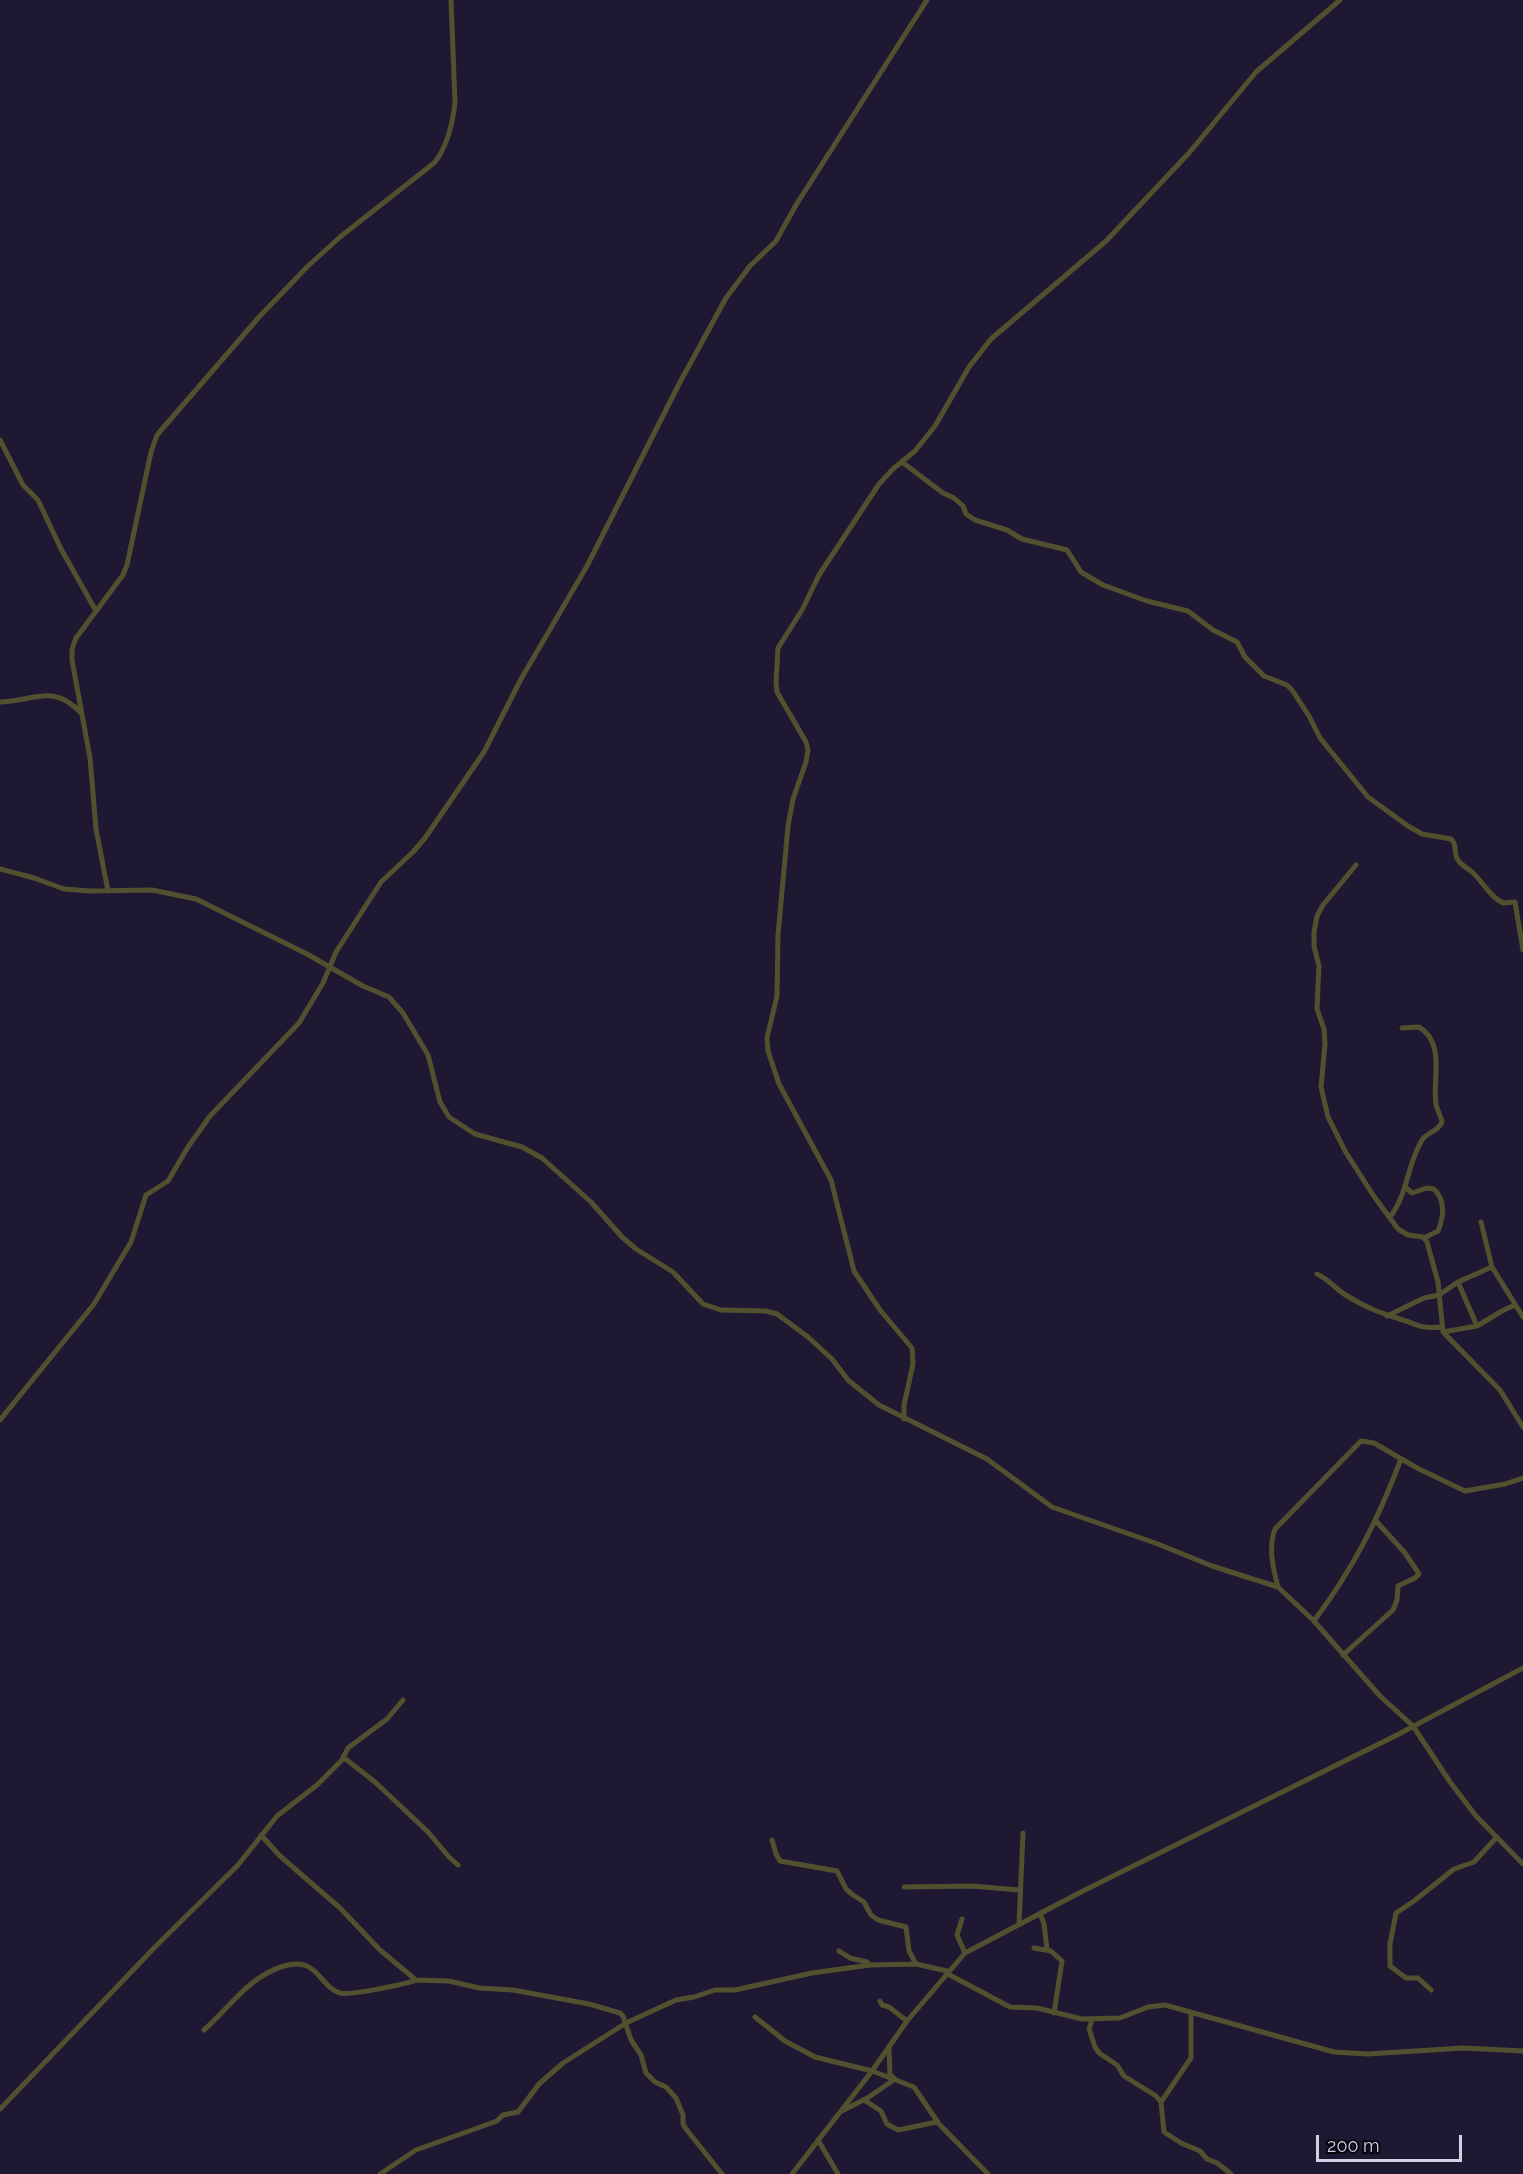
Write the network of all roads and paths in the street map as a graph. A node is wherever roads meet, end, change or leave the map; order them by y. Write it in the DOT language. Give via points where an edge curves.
graph roads {
  1 [pos="451,0"];
  2 [pos="927,0"];
  3 [pos="1341,0"];
  4 [pos="0,440"];
  5 [pos="902,462"];
  6 [pos="96,611"];
  7 [pos="0,702"];
  8 [pos="82,715"];
  9 [pos="1356,865"];
  10 [pos="0,869"];
  11 [pos="108,891"];
  12 [pos="1523,950"];
  13 [pos="329,967"];
  14 [pos="1402,1028"];
  15 [pos="1405,1187"];
  16 [pos="1390,1217"];
  17 [pos="1481,1222"];
  18 [pos="1424,1238"];
  19 [pos="1492,1267"];
  20 [pos="1317,1275"];
  21 [pos="1458,1282"];
  22 [pos="1439,1295"];
  23 [pos="1515,1305"];
  24 [pos="1387,1316"];
  25 [pos="1523,1317"];
  26 [pos="1477,1326"];
  27 [pos="1442,1330"];
  28 [pos="904,1419"];
  29 [pos="0,1420"];
  30 [pos="1523,1427"];
  31 [pos="1401,1459"];
  32 [pos="1523,1478"];
  33 [pos="1376,1521"];
  34 [pos="1278,1587"];
  35 [pos="1314,1621"];
  36 [pos="1344,1655"];
  37 [pos="1523,1668"];
  38 [pos="403,1700"];
  39 [pos="1413,1726"];
  40 [pos="343,1757"];
  41 [pos="1023,1833"];
  42 [pos="261,1835"];
  43 [pos="1496,1838"];
  44 [pos="772,1840"];
  45 [pos="1523,1863"];
  46 [pos="458,1865"];
  47 [pos="904,1887"];
  48 [pos="1019,1890"];
  49 [pos="1040,1913"];
  50 [pos="962,1919"];
  51 [pos="1019,1924"];
  52 [pos="1034,1948"];
  53 [pos="1047,1949"];
  54 [pos="839,1951"];
  55 [pos="965,1953"];
  56 [pos="916,1964"];
  57 [pos="870,1965"];
  58 [pos="946,1972"];
  59 [pos="416,1980"];
  60 [pos="1431,1990"];
  61 [pos="880,2001"];
  62 [pos="1054,2013"];
  63 [pos="1191,2014"];
  64 [pos="756,2017"];
  65 [pos="1092,2020"];
  66 [pos="907,2021"];
  67 [pos="626,2023"];
  68 [pos="204,2030"];
  69 [pos="889,2046"];
  70 [pos="1523,2051"];
  71 [pos="872,2071"];
  72 [pos="895,2079"];
  73 [pos="864,2100"];
  74 [pos="1161,2102"];
  75 [pos="0,2109"];
  76 [pos="838,2113"];
  77 [pos="937,2121"];
  78 [pos="818,2140"];
  79 [pos="380,2174"];
  80 [pos="722,2174"];
  81 [pos="792,2174"];
  82 [pos="838,2174"];
  83 [pos="988,2174"];
  84 [pos="1231,2174"];
  1 -- 6 [label="street" via="455,102 440,155 308,266 157,435 127,565"];
  2 -- 13 [label="street" via="776,241 750,266 726,298 587,566 513,693 490,741 425,838 381,882"];
  3 -- 5 [label="street" via="1256,72 1184,159 1106,242 991,339 969,367 935,426"];
  4 -- 6 [label="street" via="23,485 38,500"];
  5 -- 12 [label="street" via="954,498 975,520 1068,550 1081,572 1103,585 1188,611 1237,642 1245,657 1264,676 1292,690 1320,738 1360,789 1422,834 1451,839 1458,861 1497,900 1515,902"];
  5 -- 28 [label="street" via="879,484 853,521 778,648 776,688 808,750 790,810 778,935 777,996 767,1043 779,1084 834,1187 854,1271 912,1348"];
  6 -- 8 [label="street" via="72,649"];
  7 -- 8 [label="street" via="53,696 64,698"];
  8 -- 11 [label="street"];
  9 -- 16 [label="street" via="1323,904 1314,932 1319,966 1317,1009 1325,1044 1321,1087 1328,1117 1346,1151"];
  10 -- 11 [label="street" via="64,889"];
  11 -- 13 [label="street" via="164,891 196,899"];
  13 -- 28 [label="street" via="398,1005 429,1055 440,1102 449,1117 475,1134 537,1154 591,1202 622,1237 673,1272 708,1306 780,1315 826,1353 857,1389"];
  13 -- 29 [label="street" via="299,1023 210,1116 168,1181 146,1195 131,1242 94,1304"];
  14 -- 15 [label="street" via="1419,1027 1432,1042 1437,1079 1435,1102 1442,1122 1422,1140"];
  15 -- 16 [label="street"];
  15 -- 18 [label="street" via="1412,1193 1434,1189 1442,1201 1438,1231"];
  16 -- 18 [label="street" via="1404,1233"];
  17 -- 19 [label="street"];
  18 -- 22 [label="street"];
  19 -- 21 [label="street"];
  19 -- 23 [label="street"];
  20 -- 24 [label="street"];
  21 -- 22 [label="street"];
  21 -- 26 [label="street"];
  22 -- 24 [label="street"];
  22 -- 27 [label="street"];
  23 -- 25 [label="street"];
  23 -- 26 [label="street"];
  24 -- 27 [label="street" via="1420,1328"];
  26 -- 27 [label="street"];
  27 -- 30 [label="street" via="1500,1390"];
  28 -- 34 [label="street" via="987,1459 1052,1507"];
  31 -- 32 [label="street" via="1465,1491"];
  31 -- 33 [label="street"];
  31 -- 34 [label="street" via="1374,1443 1361,1441 1281,1521 1272,1538"];
  33 -- 35 [label="street" via="1353,1565"];
  33 -- 36 [label="street" via="1419,1574 1398,1586 1393,1610"];
  34 -- 35 [label="street"];
  35 -- 36 [label="street"];
  36 -- 39 [label="street"];
  37 -- 39 [label="street"];
  38 -- 40 [label="street" via="387,1719 346,1750"];
  39 -- 43 [label="street" via="1450,1782"];
  39 -- 49 [label="street"];
  40 -- 42 [label="street"];
  40 -- 46 [label="street" via="375,1782"];
  41 -- 48 [label="street"];
  42 -- 59 [label="street"];
  42 -- 75 [label="street" via="238,1865"];
  43 -- 45 [label="street"];
  43 -- 60 [label="street" via="1474,1862 1454,1869 1396,1913 1389,1964 1406,1978 1418,1978"];
  44 -- 56 [label="street" via="780,1861 837,1871 846,1888 864,1902 871,1915 906,1927 909,1951"];
  47 -- 48 [label="street"];
  48 -- 51 [label="street"];
  49 -- 51 [label="street"];
  49 -- 53 [label="street"];
  50 -- 55 [label="street" via="957,1935"];
  51 -- 55 [label="street"];
  52 -- 53 [label="street"];
  53 -- 62 [label="street" via="1062,1961"];
  54 -- 57 [label="street"];
  55 -- 58 [label="street"];
  56 -- 57 [label="street"];
  56 -- 58 [label="street"];
  57 -- 67 [label="street" via="735,1990 716,1990 667,2004"];
  58 -- 62 [label="street" via="1010,2007"];
  58 -- 66 [label="street"];
  59 -- 67 [label="street" via="504,1988 588,2004 620,2013"];
  59 -- 68 [label="street" via="343,1994 311,1968 292,1964 271,1971 251,1985"];
  61 -- 66 [label="street"];
  62 -- 65 [label="street"];
  63 -- 65 [label="street" via="1164,2005 1120,2018"];
  63 -- 70 [label="street" via="1334,2052 1367,2054 1463,2048"];
  63 -- 74 [label="street" via="1191,2058"];
  64 -- 71 [label="street" via="800,2050 830,2062"];
  65 -- 74 [label="street" via="1089,2029 1095,2048 1117,2065 1124,2076"];
  66 -- 69 [label="street"];
  67 -- 79 [label="street" via="564,2063 539,2084 518,2112 416,2150"];
  67 -- 80 [label="street" via="646,2073 672,2092 686,2129"];
  69 -- 71 [label="street"];
  69 -- 72 [label="street" via="890,2075"];
  71 -- 72 [label="street"];
  71 -- 76 [label="street"];
  72 -- 73 [label="street"];
  72 -- 77 [label="street" via="914,2087"];
  73 -- 76 [label="street"];
  73 -- 77 [label="street" via="882,2110 887,2124 898,2130"];
  74 -- 84 [label="street" via="1164,2132 1200,2151"];
  76 -- 78 [label="street"];
  77 -- 83 [label="street"];
  78 -- 81 [label="street"];
  78 -- 82 [label="street"];
}
